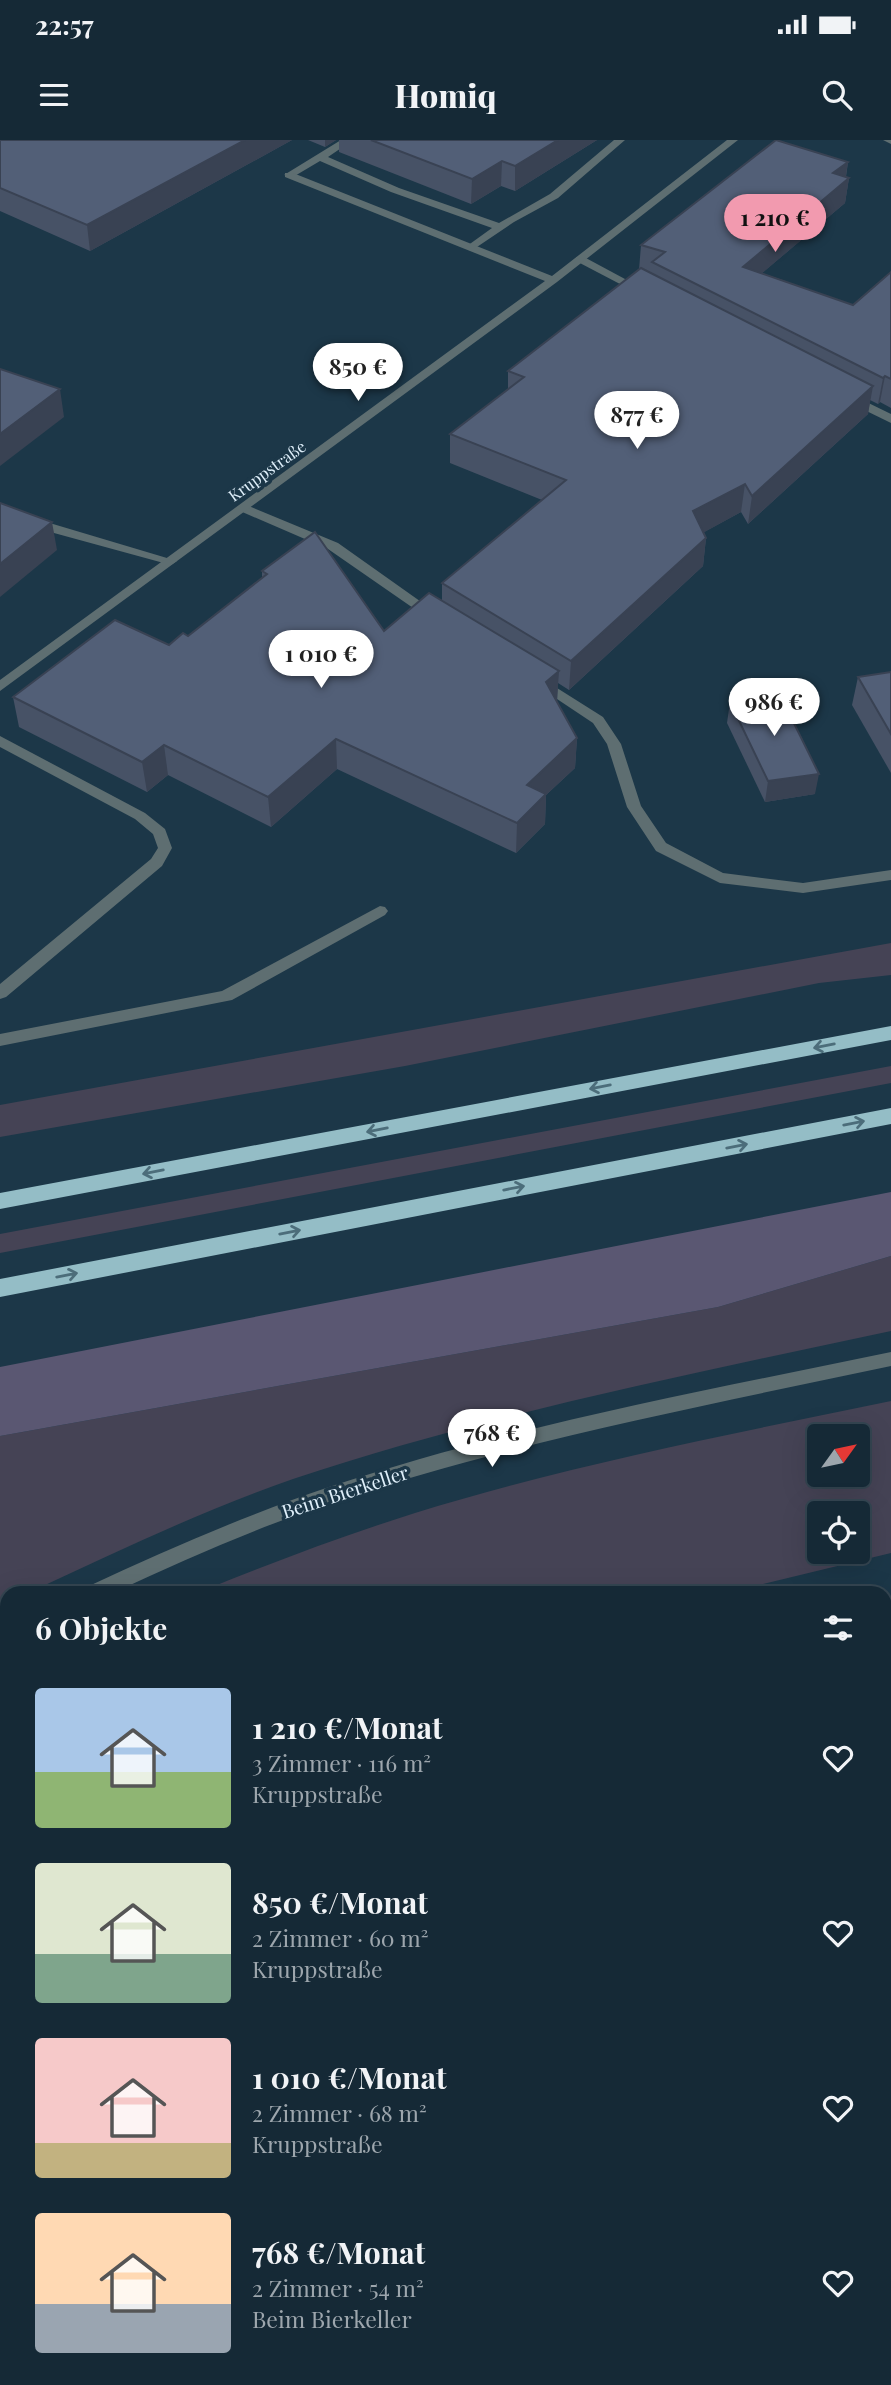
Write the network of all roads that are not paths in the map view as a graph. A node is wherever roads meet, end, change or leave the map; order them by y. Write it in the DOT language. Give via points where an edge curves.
graph roads {
  1 [pos="348,140"];
  2 [pos="620,140"];
  3 [pos="733,140"];
  4 [pos="320,156"];
  5 [pos="500,227"];
  6 [pos="471,248"];
  7 [pos="580,259"];
  8 [pos="553,280"];
  9 [pos="655,297"];
  10 [pos="841,393"];
  11 [pos="891,419"];
  12 [pos="244,508"];
  13 [pos="0,509"];
  14 [pos="171,561"];
  15 [pos="451,628"];
  16 [pos="521,670"];
  17 [pos="0,687"];
  18 [pos="0,741"];
  19 [pos="891,874"];
  20 [pos="380,911"];
  21 [pos="0,993"];
  22 [pos="891,1033"];
  23 [pos="0,1040"];
  24 [pos="891,1116"];
  25 [pos="0,1201"];
  26 [pos="0,1288"];
  27 [pos="891,1359"];
  28 [pos="110,1586"];
  1 -- 4 [label="street"];
  2 -- 5 [label="street" via="554,197"];
  3 -- 7 [label="street, Kruppstraße"];
  4 -- 5 [label="street" via="395,190"];
  4 -- 6 [label="street" via="289,175"];
  5 -- 6 [label="street"];
  6 -- 8 [label="street"];
  7 -- 8 [label="street, Kruppstraße"];
  7 -- 9 [label="street"];
  8 -- 12 [label="street, Kruppstraße"];
  10 -- 11 [label="street"];
  12 -- 14 [label="street, Kruppstraße"];
  12 -- 15 [label="street" via="333,546"];
  13 -- 14 [label="street"];
  14 -- 17 [label="street, Kruppstraße"];
  16 -- 19 [label="street" via="598,720 614,744 634,807 661,847 720,878 803,888"];
  18 -- 21 [label="street" via="140,816 160,832 165,848 157,862"];
  20 -- 23 [label="street" via="226,996"];
  22 -- 25 [label="highway, one-way"];
  26 -- 24 [label="highway, one-way"];
  27 -- 28 [label="street, Beim Bierkeller" via="630,1415 419,1468 264,1519"];
}
